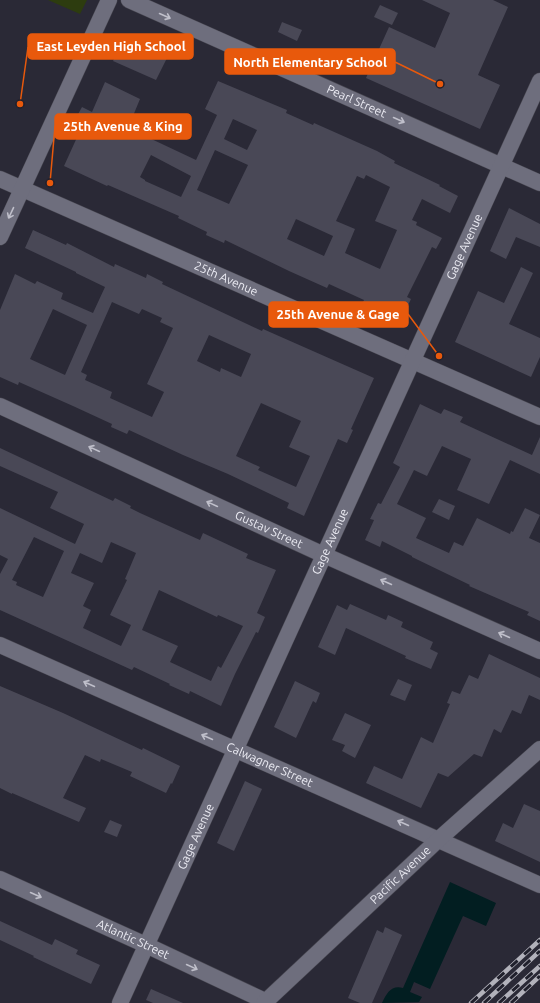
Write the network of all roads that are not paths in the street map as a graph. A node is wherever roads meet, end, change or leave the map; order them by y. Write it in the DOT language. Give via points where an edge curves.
graph roads {
  1 [pos="109,0"];
  2 [pos="129,0"];
  3 [pos="540,80"];
  4 [pos="501,166"];
  5 [pos="0,179"];
  6 [pos="540,183"];
  7 [pos="22,189"];
  8 [pos="0,237"];
  9 [pos="412,361"];
  10 [pos="0,406"];
  11 [pos="540,417"];
  12 [pos="324,555"];
  13 [pos="0,645"];
  14 [pos="540,651"];
  15 [pos="235,749"];
  16 [pos="540,749"];
  17 [pos="439,839"];
  18 [pos="0,879"];
  19 [pos="540,884"];
  20 [pos="146,945"];
  21 [pos="265,1002"];
  22 [pos="120,1003"];
  1 -- 7 [label="street"];
  2 -- 4 [label="street, Pearl Street, one-way"];
  3 -- 4 [label="street, Gage Avenue"];
  4 -- 6 [label="street, Pearl Street"];
  4 -- 9 [label="street, Gage Avenue"];
  5 -- 7 [label="street, 25th Avenue"];
  7 -- 8 [label="street, one-way"];
  7 -- 9 [label="street, 25th Avenue"];
  9 -- 11 [label="street, 25th Avenue"];
  9 -- 12 [label="street, Gage Avenue"];
  12 -- 10 [label="street, Gustav Street, one-way"];
  14 -- 12 [label="street, Gustav Street, one-way"];
  12 -- 15 [label="street, Gage Avenue"];
  15 -- 13 [label="street, Calwagner Street, one-way"];
  17 -- 15 [label="street, Calwagner Street, one-way"];
  15 -- 20 [label="street, Gage Avenue"];
  16 -- 17 [label="street, Pacific Avenue"];
  17 -- 19 [label="street, Calwagner Street"];
  17 -- 21 [label="street, Pacific Avenue"];
  18 -- 20 [label="street, Atlantic Street, one-way"];
  20 -- 21 [label="street, Atlantic Street, one-way"];
  20 -- 22 [label="street, Gage Avenue"];
}
